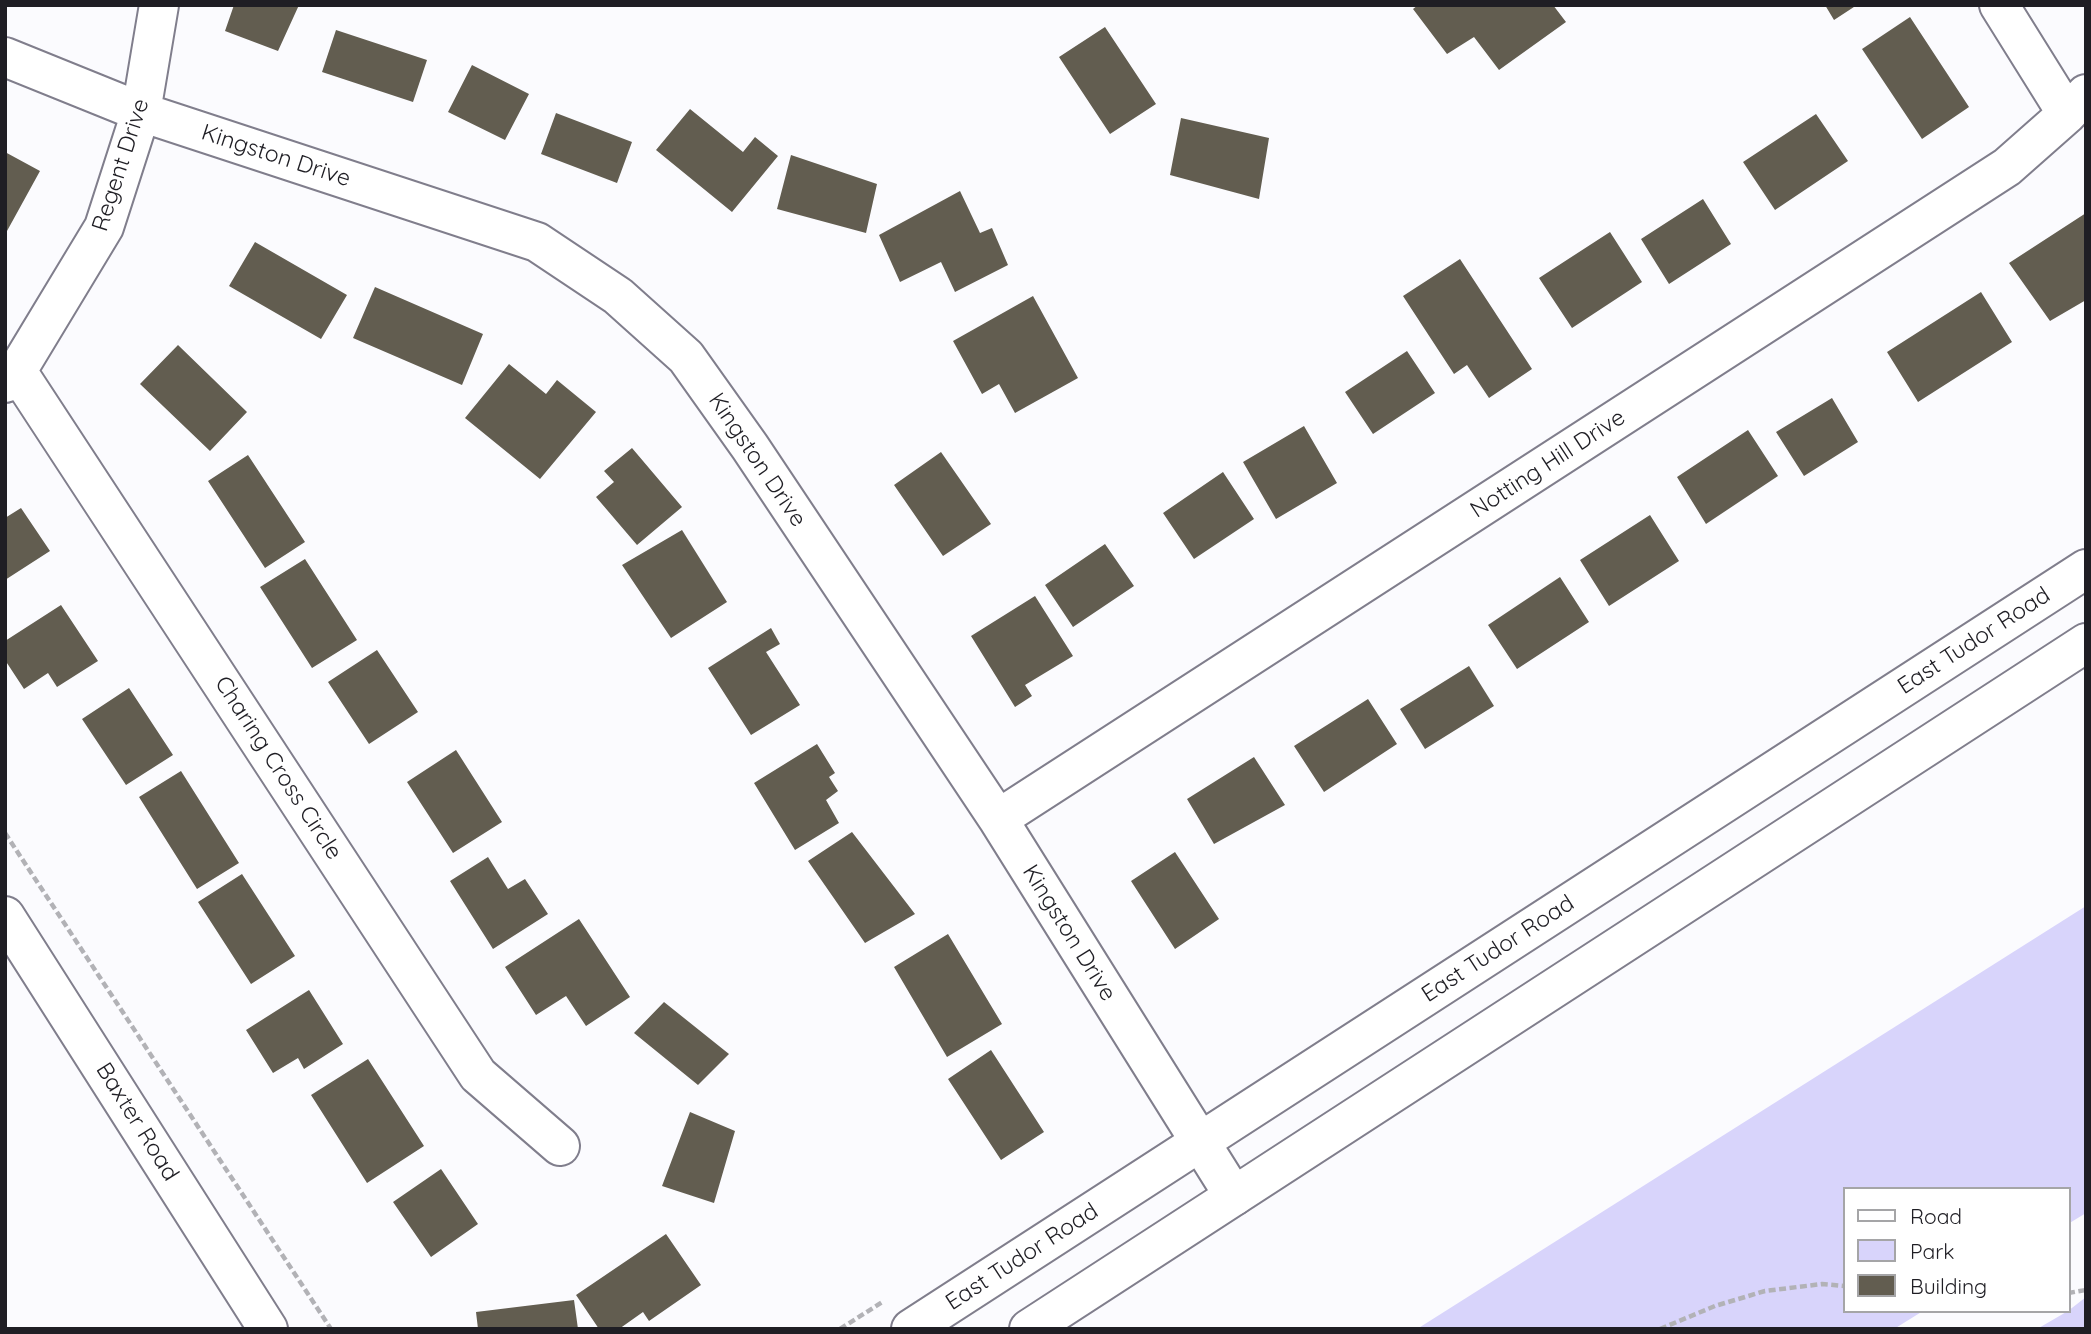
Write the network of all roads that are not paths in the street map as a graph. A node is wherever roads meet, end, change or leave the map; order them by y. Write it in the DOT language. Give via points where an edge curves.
graph roads {
  1 [pos="159,5"];
  2 [pos="1999,5"];
  3 [pos="5,57"];
  4 [pos="2077,104"];
  5 [pos="141,112"];
  6 [pos="11,377"];
  7 [pos="2086,569"];
  8 [pos="2086,643"];
  9 [pos="998,819"];
  10 [pos="5,916"];
  11 [pos="1199,1142"];
  12 [pos="561,1146"];
  13 [pos="1234,1196"];
  14 [pos="268,1329"];
  15 [pos="911,1329"];
  16 [pos="1029,1329"];
  1 -- 5 [label="street, Regent Drive"];
  2 -- 4 [label="street"];
  3 -- 5 [label="street, Kingston Drive"];
  4 -- 9 [label="street, Notting Hill Drive" via="2007,167"];
  5 -- 6 [label="street, Regent Drive" via="104,227"];
  5 -- 9 [label="street, Kingston Drive" via="537,242 618,296 686,357"];
  6 -- 12 [label="street, Charing Cross Circle" via="478,1075"];
  7 -- 11 [label="street, East Tudor Road"];
  8 -- 13 [label="street"];
  9 -- 11 [label="street, Kingston Drive"];
  10 -- 14 [label="street, Baxter Road"];
  11 -- 13 [label="street, Kingston Drive"];
  11 -- 15 [label="street, East Tudor Road"];
  13 -- 16 [label="street"];
}
